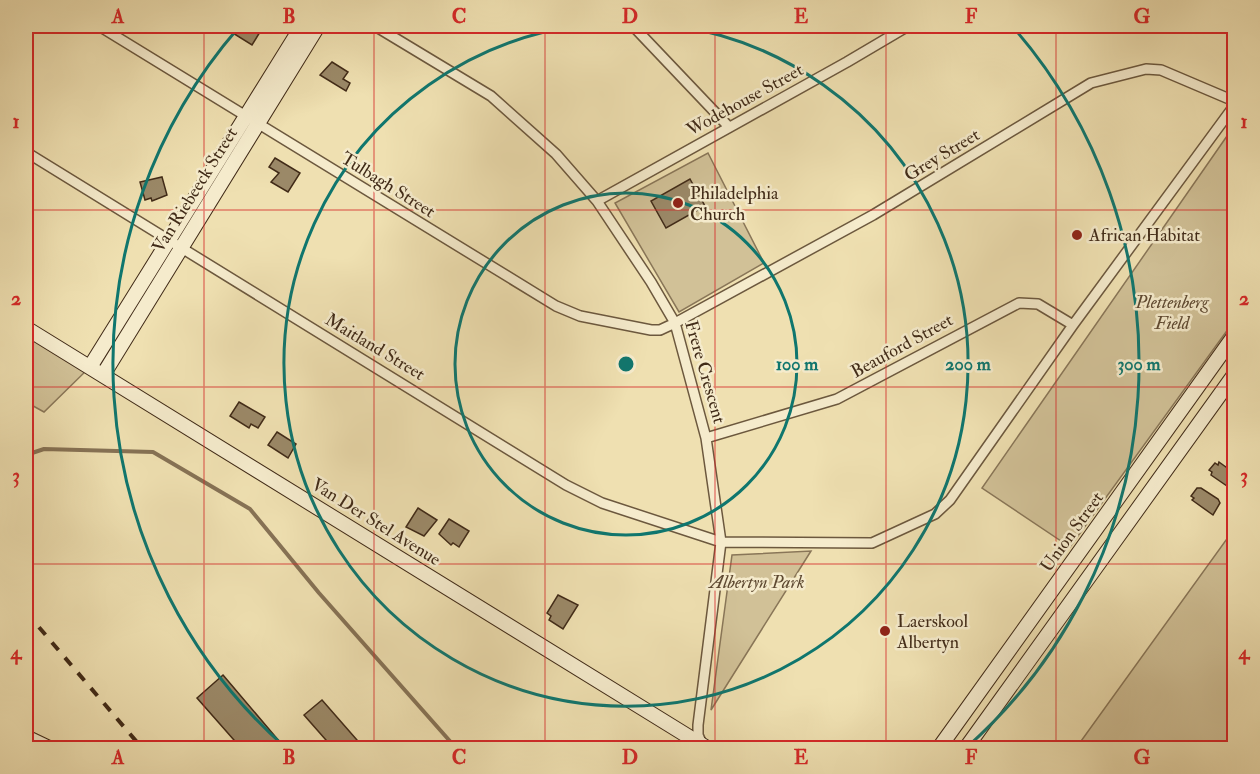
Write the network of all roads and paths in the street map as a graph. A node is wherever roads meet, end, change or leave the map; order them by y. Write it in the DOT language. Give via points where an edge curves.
graph roads {
  1 [pos="99,26"];
  2 [pos="302,26"];
  3 [pos="318,26"];
  4 [pos="375,26"];
  5 [pos="633,26"];
  6 [pos="908,26"];
  7 [pos="1234,101"];
  8 [pos="1234,106"];
  9 [pos="253,120"];
  10 [pos="729,127"];
  11 [pos="26,152"];
  12 [pos="597,201"];
  13 [pos="175,244"];
  14 [pos="141,300"];
  15 [pos="675,323"];
  16 [pos="1074,325"];
  17 [pos="26,328"];
  18 [pos="1234,336"];
  19 [pos="90,367"];
  20 [pos="103,375"];
  21 [pos="1234,375"];
  22 [pos="1201,381"];
  23 [pos="1220,396"];
  24 [pos="706,438"];
  25 [pos="721,542"];
  26 [pos="1048,595"];
  27 [pos="1067,607"];
  28 [pos="26,737"];
  29 [pos="49,748"];
  30 [pos="706,748"];
  31 [pos="939,748"];
  32 [pos="966,748"];
  1 -- 9 [label="street, Tulbagh Street"];
  2 -- 9 [label="street, Van Riebeeck Street"];
  3 -- 9 [label="street, Van Riebeeck Street"];
  4 -- 12 [label="street, Frere Crescent" via="506,107 564,162"];
  5 -- 10 [label="street"];
  6 -- 10 [label="street, Wodehouse Street"];
  7 -- 15 [label="street, Grey Street" via="1161,70 1146,69 1091,83 873,215"];
  8 -- 16 [label="street, Maitland Street"];
  9 -- 13 [label="street, Van Riebeeck Street"];
  9 -- 15 [label="street, Tulbagh Street" via="565,311 651,330"];
  10 -- 12 [label="street, Wodehouse Street"];
  11 -- 13 [label="street, Maitland Street"];
  12 -- 15 [label="street, Frere Crescent"];
  13 -- 14 [label="street, Van Riebeeck Street"];
  13 -- 25 [label="street, Maitland Street" via="585,495"];
  14 -- 19 [label="street, Van Riebeeck Street"];
  14 -- 20 [label="street, Van Riebeeck Street"];
  15 -- 24 [label="street, Frere Crescent"];
  16 -- 24 [label="street, Beauford Street" via="1038,304 1019,303 837,399"];
  16 -- 25 [label="street, Maitland Street" via="954,495 935,514 874,543"];
  17 -- 19 [label="street, Van Der Stel Avenue"];
  18 -- 22 [label="street, Union Street"];
  19 -- 20 [label="street, Van Der Stel Avenue"];
  20 -- 30 [label="street, Van Der Stel Avenue"];
  21 -- 23 [label="street"];
  22 -- 23 [label="street"];
  22 -- 26 [label="street, Union Street"];
  23 -- 27 [label="street"];
  24 -- 25 [label="street, Frere Crescent"];
  25 -- 30 [label="street, Frere Crescent" via="698,725 698,735"];
  26 -- 27 [label="street"];
  26 -- 31 [label="street, Union Street"];
  27 -- 32 [label="street"];
  28 -- 29 [label="street"];
}
